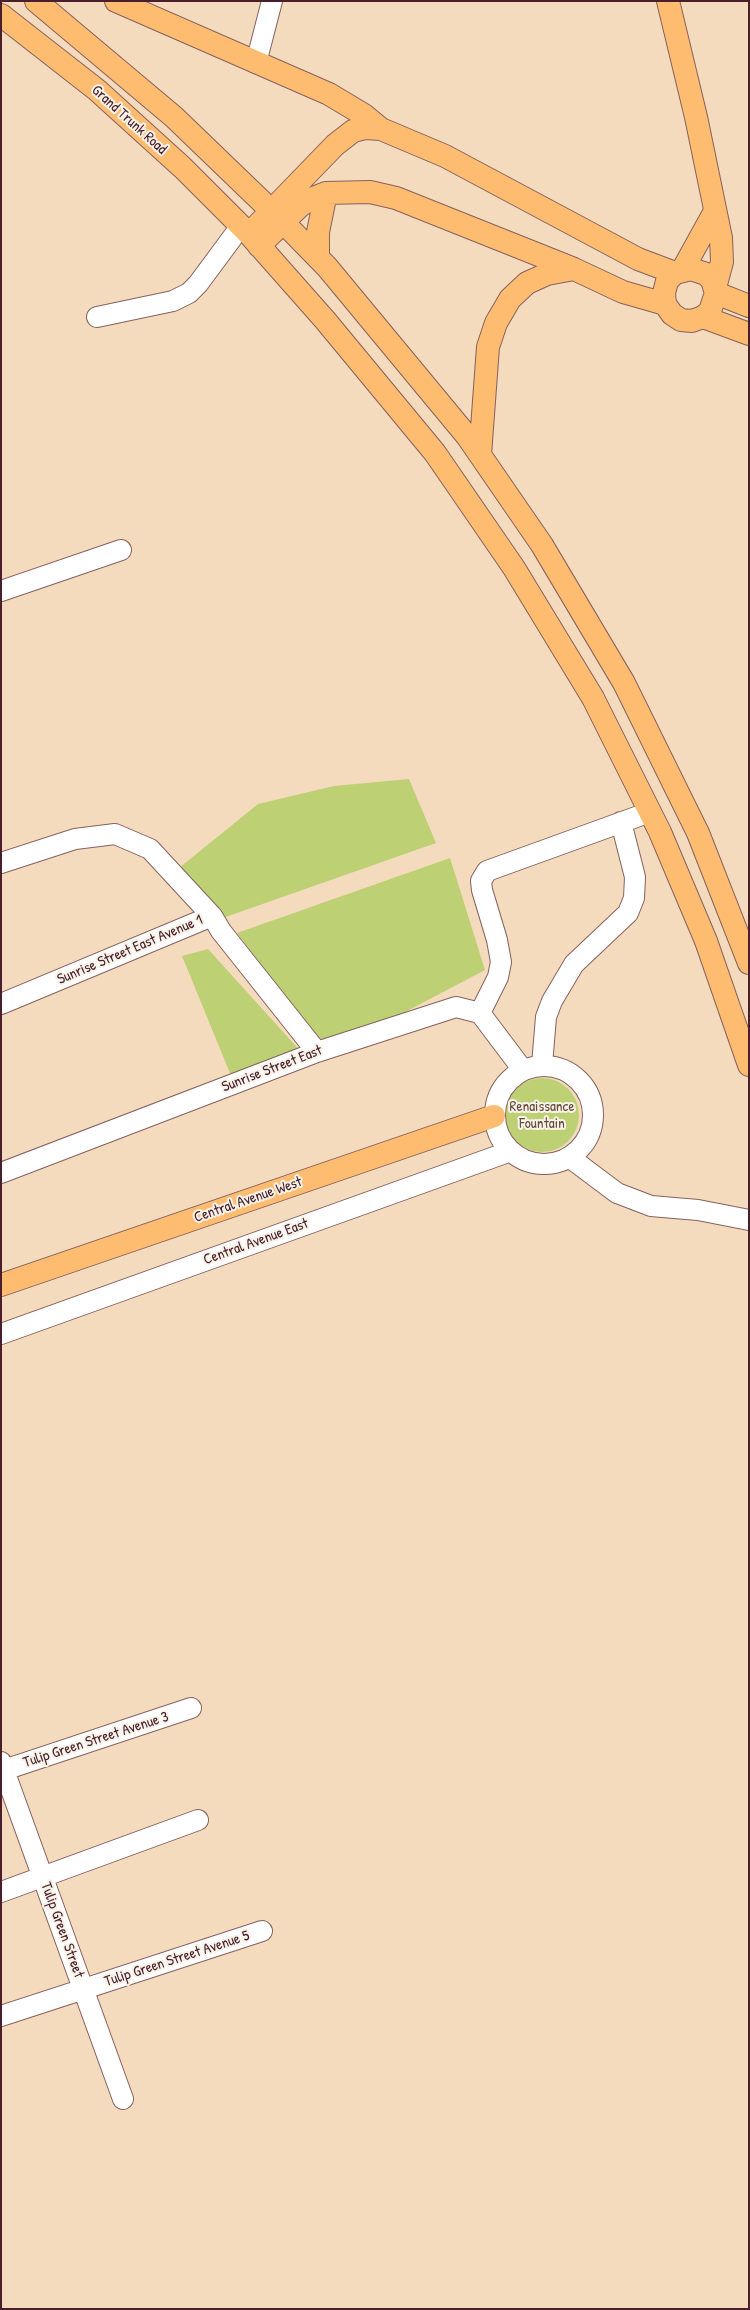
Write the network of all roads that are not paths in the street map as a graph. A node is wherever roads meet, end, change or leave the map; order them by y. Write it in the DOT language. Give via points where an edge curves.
graph roads {
  1 [pos="36,1"];
  2 [pos="116,1"];
  3 [pos="272,1"];
  4 [pos="668,1"];
  5 [pos="1,15"];
  6 [pos="256,63"];
  7 [pos="381,129"];
  8 [pos="326,193"];
  9 [pos="715,210"];
  10 [pos="277,216"];
  11 [pos="250,235"];
  12 [pos="318,258"];
  13 [pos="574,269"];
  14 [pos="679,271"];
  15 [pos="716,290"];
  16 [pos="665,304"];
  17 [pos="749,306"];
  18 [pos="98,317"];
  19 [pos="703,317"];
  20 [pos="749,334"];
  21 [pos="480,455"];
  22 [pos="122,550"];
  23 [pos="1,591"];
  24 [pos="650,812"];
  25 [pos="621,822"];
  26 [pos="1,863"];
  27 [pos="212,916"];
  28 [pos="749,963"];
  29 [pos="1,1004"];
  30 [pos="480,1013"];
  31 [pos="317,1052"];
  32 [pos="749,1065"];
  33 [pos="533,1068"];
  34 [pos="494,1116"];
  35 [pos="511,1151"];
  36 [pos="569,1156"];
  37 [pos="1,1173"];
  38 [pos="749,1220"];
  39 [pos="1,1285"];
  40 [pos="1,1334"];
  41 [pos="190,1708"];
  42 [pos="2,1768"];
  43 [pos="198,1820"];
  44 [pos="43,1877"];
  45 [pos="1,1892"];
  46 [pos="262,1931"];
  47 [pos="83,1989"];
  48 [pos="1,2016"];
  49 [pos="123,2099"];
  1 -- 10 [label="main road" via="174,117"];
  2 -- 6 [label="main road"];
  3 -- 6 [label="street"];
  4 -- 9 [label="main road"];
  5 -- 11 [label="main road, Grand Trunk Road" via="97,90 183,168"];
  6 -- 7 [label="main road" via="329,94 364,115"];
  7 -- 10 [label="main road" via="365,128 353,131 321,158"];
  7 -- 14 [label="main road" via="445,156 638,259"];
  8 -- 10 [label="main road"];
  8 -- 12 [label="main road" via="318,232"];
  8 -- 13 [label="main road" via="370,192 396,198"];
  9 -- 14 [label="main road"];
  9 -- 15 [label="main road" via="722,250"];
  10 -- 11 [label="main road"];
  10 -- 12 [label="main road"];
  11 -- 18 [label="street" via="189,293 173,301"];
  11 -- 24 [label="main road, Grand Trunk Road" via="325,320 435,453 510,562 593,698"];
  12 -- 21 [label="main road" via="367,314"];
  13 -- 16 [label="main road" via="623,292"];
  13 -- 21 [label="main road" via="547,274 527,283 510,299 496,323 488,347"];
  14 -- 15 [label="main road" via="699,270 712,280"];
  14 -- 16 [label="main road" via="667,281"];
  15 -- 17 [label="main road"];
  15 -- 19 [label="main road" via="715,303"];
  16 -- 19 [label="main road" via="672,314 681,320 692,321"];
  19 -- 20 [label="main road"];
  21 -- 28 [label="main road" via="542,545 624,683 698,833"];
  22 -- 23 [label="street"];
  24 -- 25 [label="street"];
  24 -- 32 [label="main road, Grand Trunk Road" via="706,941"];
  25 -- 30 [label="street" via="504,864 486,873 481,881 482,890 501,962 498,977"];
  25 -- 33 [label="street" via="635,877 634,898 628,914 574,964 552,1001"];
  26 -- 27 [label="street" via="74,839 115,834 150,849"];
  27 -- 29 [label="street, Sunrise Street East Avenue 1"];
  27 -- 31 [label="street, Sunrise Street East Avenue 1" via="220,931"];
  30 -- 31 [label="street, Sunrise Street East" via="456,1007"];
  30 -- 33 [label="street"];
  31 -- 37 [label="street, Sunrise Street East"];
  33 -- 34 [label="street" via="508,1081 498,1098"];
  33 -- 36 [label="street" via="561,1068 578,1078 589,1094 594,1113 591,1132 581,1148"];
  34 -- 35 [label="street" via="499,1135"];
  34 -- 39 [label="main road, Central Avenue West"];
  35 -- 36 [label="street" via="527,1161 546,1164"];
  35 -- 40 [label="street, Central Avenue East"];
  36 -- 38 [label="street" via="617,1193 651,1206 698,1210"];
  41 -- 42 [label="street, Tulip Green Street Avenue 3"];
  42 -- 44 [label="street, Tulip Green Street"];
  43 -- 44 [label="street"];
  44 -- 45 [label="street"];
  44 -- 47 [label="street, Tulip Green Street"];
  46 -- 47 [label="street, Tulip Green Street Avenue 5"];
  47 -- 48 [label="street, Tulip Green Street Avenue 5"];
  47 -- 49 [label="street, Tulip Green Street"];
}
